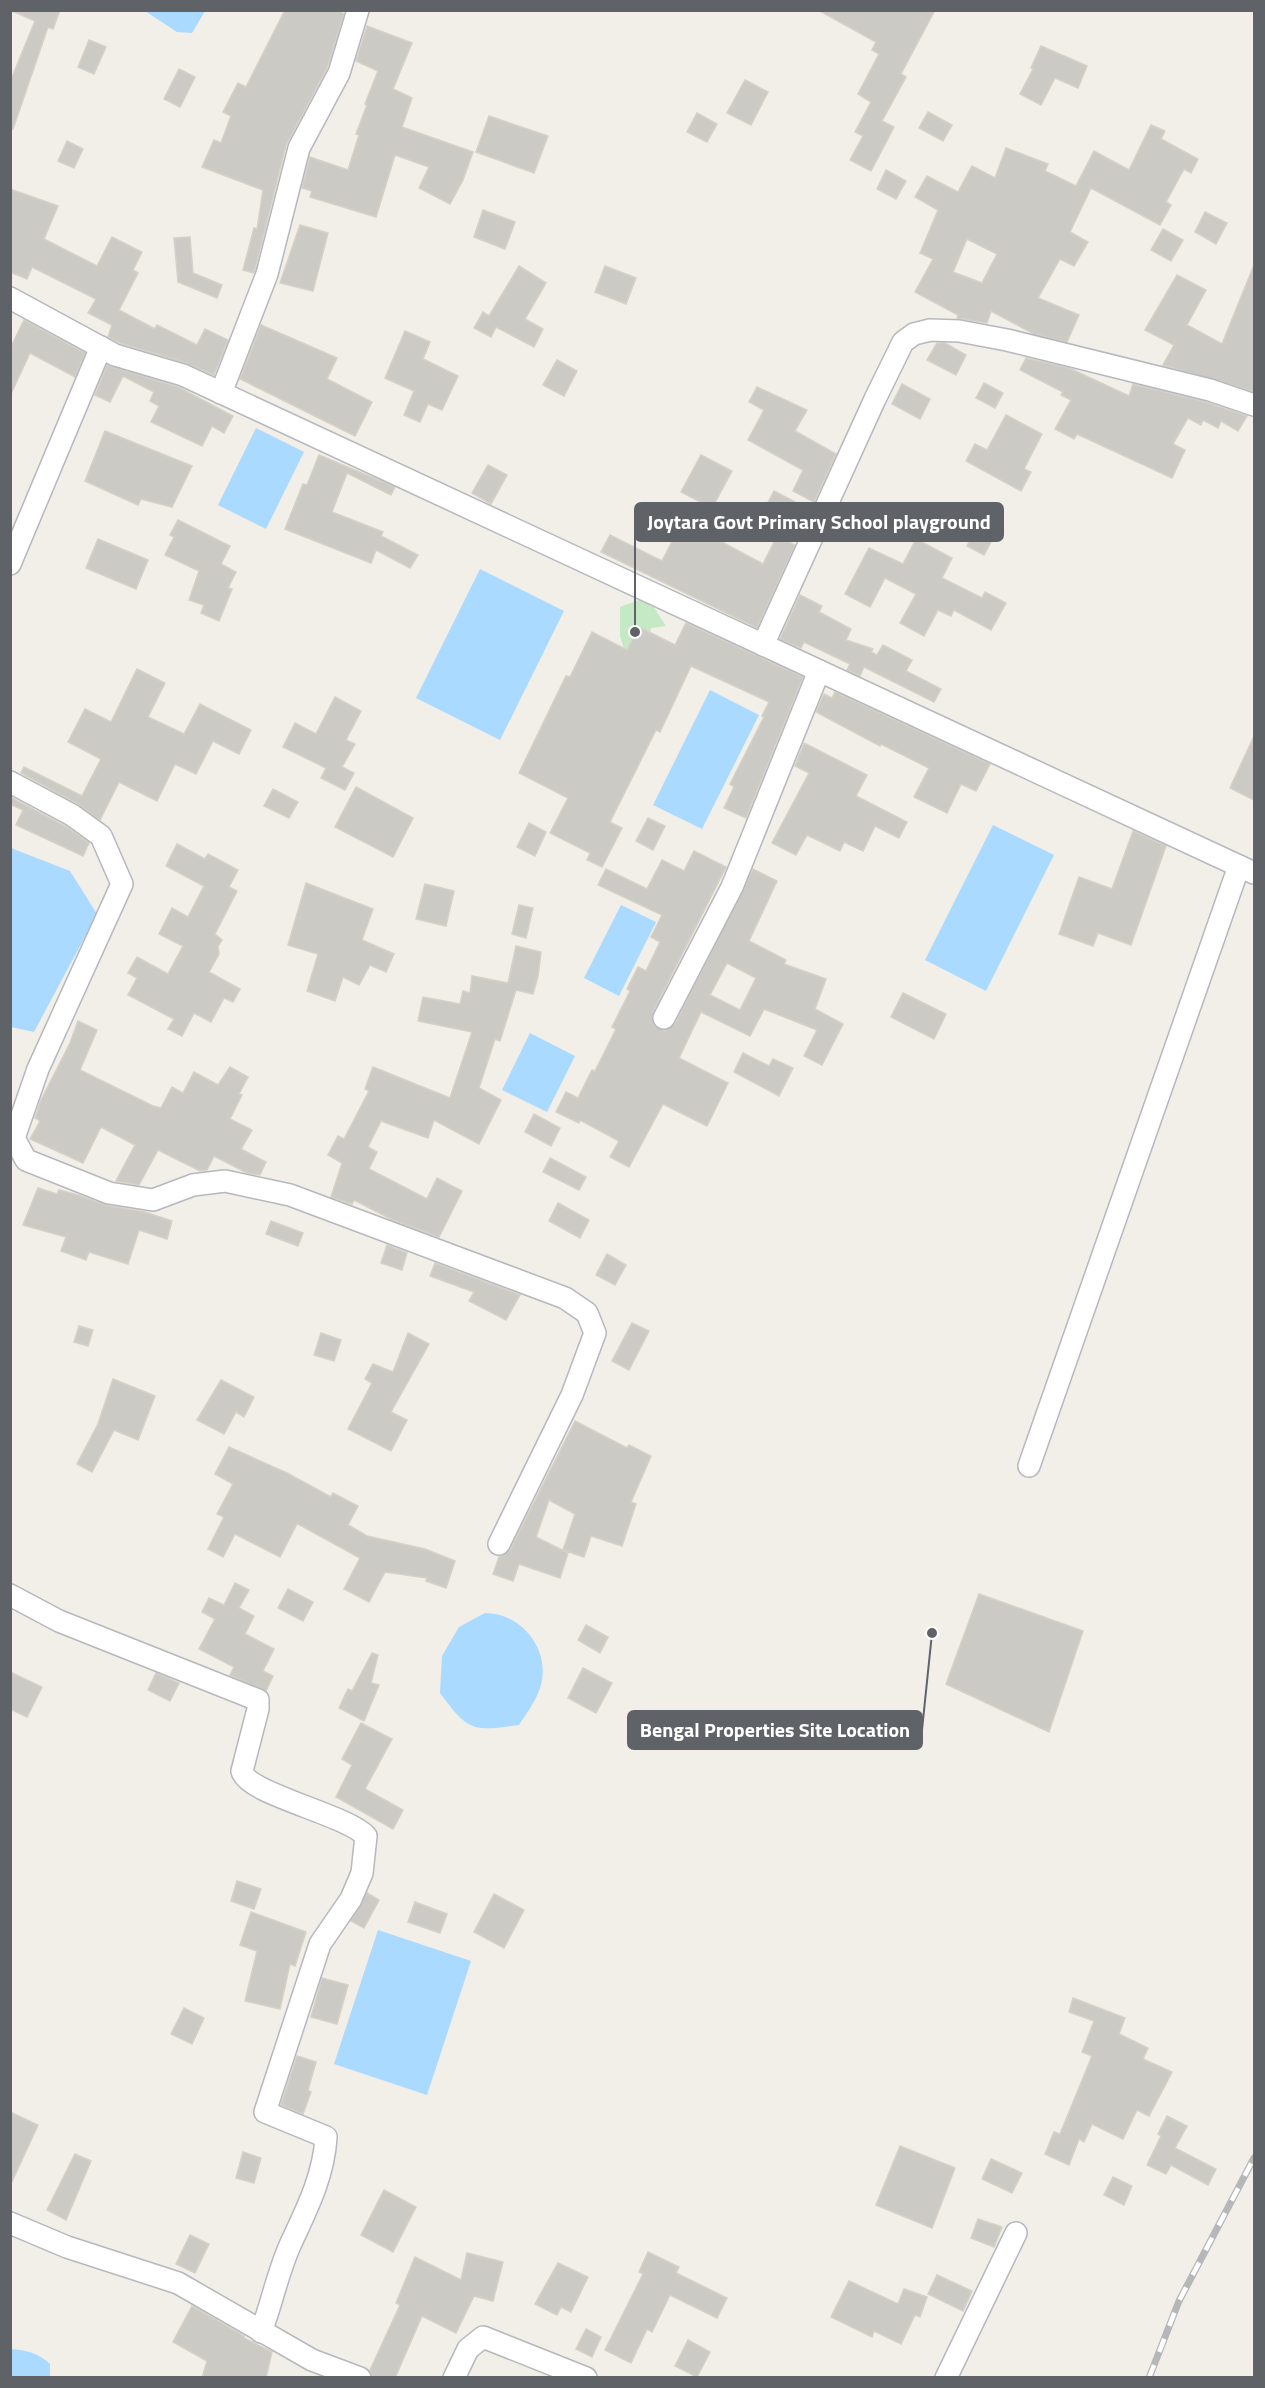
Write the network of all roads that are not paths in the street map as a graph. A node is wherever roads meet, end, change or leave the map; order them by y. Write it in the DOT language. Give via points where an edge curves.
graph roads {
  1 [pos="358,10"];
  2 [pos="10,298"];
  3 [pos="101,347"];
  4 [pos="221,393"];
  5 [pos="1254,405"];
  6 [pos="10,564"];
  7 [pos="763,645"];
  8 [pos="819,671"];
  9 [pos="10,782"];
  10 [pos="1247,870"];
  11 [pos="664,1018"];
  12 [pos="1029,1466"];
  13 [pos="499,1544"];
  14 [pos="10,1595"];
  15 [pos="10,2223"];
  16 [pos="1016,2233"];
  17 [pos="261,2332"];
  18 [pos="360,2378"];
  19 [pos="454,2378"];
  20 [pos="586,2378"];
  21 [pos="946,2378"];
  1 -- 4 [label="street" via="339,73 300,148 267,274"];
  2 -- 3 [label="street"];
  3 -- 4 [label="street" via="115,355 183,375"];
  3 -- 6 [label="street"];
  4 -- 7 [label="street"];
  5 -- 7 [label="street" via="1210,390 1007,340 959,331 914,334 903,342 880,389"];
  7 -- 8 [label="street"];
  8 -- 10 [label="street"];
  8 -- 11 [label="street" via="732,887"];
  9 -- 13 [label="street" via="72,815 101,836 122,884 38,1069 14,1138 26,1160 109,1193 153,1200 193,1185 225,1181 290,1195 565,1298 587,1313 595,1333 572,1395"];
  10 -- 12 [label="street"];
  14 -- 17 [label="street" via="59,1621 258,1700 243,1777 254,1786 320,1812 366,1836 362,1873 351,1899 320,1944 265,2112 326,2137 317,2185 291,2244"];
  15 -- 17 [label="street" via="67,2247 178,2283"];
  16 -- 21 [label="street"];
  17 -- 18 [label="street" via="312,2360"];
  19 -- 20 [label="street" via="468,2349 483,2337"];
}
